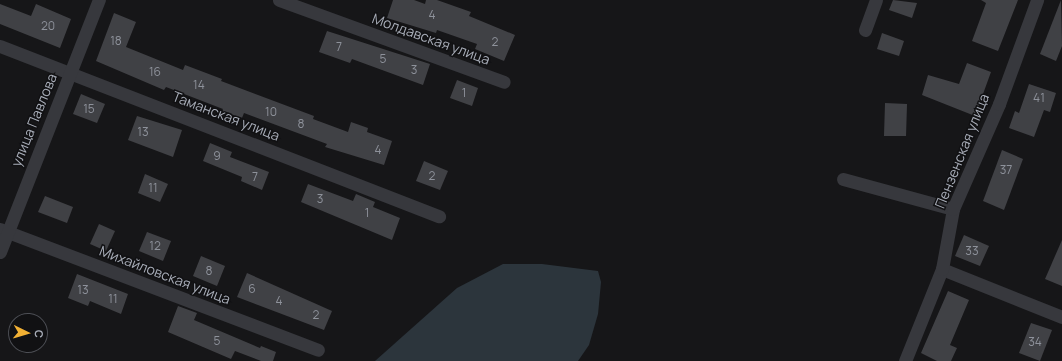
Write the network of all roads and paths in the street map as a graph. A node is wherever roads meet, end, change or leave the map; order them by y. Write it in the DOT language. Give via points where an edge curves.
graph roads {
  1 [pos="99,0"];
  2 [pos="279,0"];
  3 [pos="876,0"];
  4 [pos="1037,0"];
  5 [pos="865,30"];
  6 [pos="0,46"];
  7 [pos="70,72"];
  8 [pos="504,82"];
  9 [pos="843,179"];
  10 [pos="953,210"];
  11 [pos="439,216"];
  12 [pos="3,231"];
  13 [pos="0,252"];
  14 [pos="942,269"];
  15 [pos="1062,317"];
  16 [pos="318,350"];
  17 [pos="905,361"];
  1 -- 7 [label="street, улица Павлова"];
  2 -- 8 [label="street, Молдавская улица"];
  3 -- 5 [label="street"];
  4 -- 10 [label="street, Пензенская улица" via="999,104"];
  6 -- 7 [label="street, Таманская улица"];
  7 -- 11 [label="street, Таманская улица"];
  7 -- 12 [label="street, улица Павлова"];
  9 -- 10 [label="street"];
  10 -- 14 [label="street, Пензенская улица"];
  12 -- 13 [label="street, улица Павлова"];
  12 -- 16 [label="street, Михайловская улица"];
  14 -- 15 [label="street"];
  14 -- 17 [label="street, Пензенская улица"];
}
